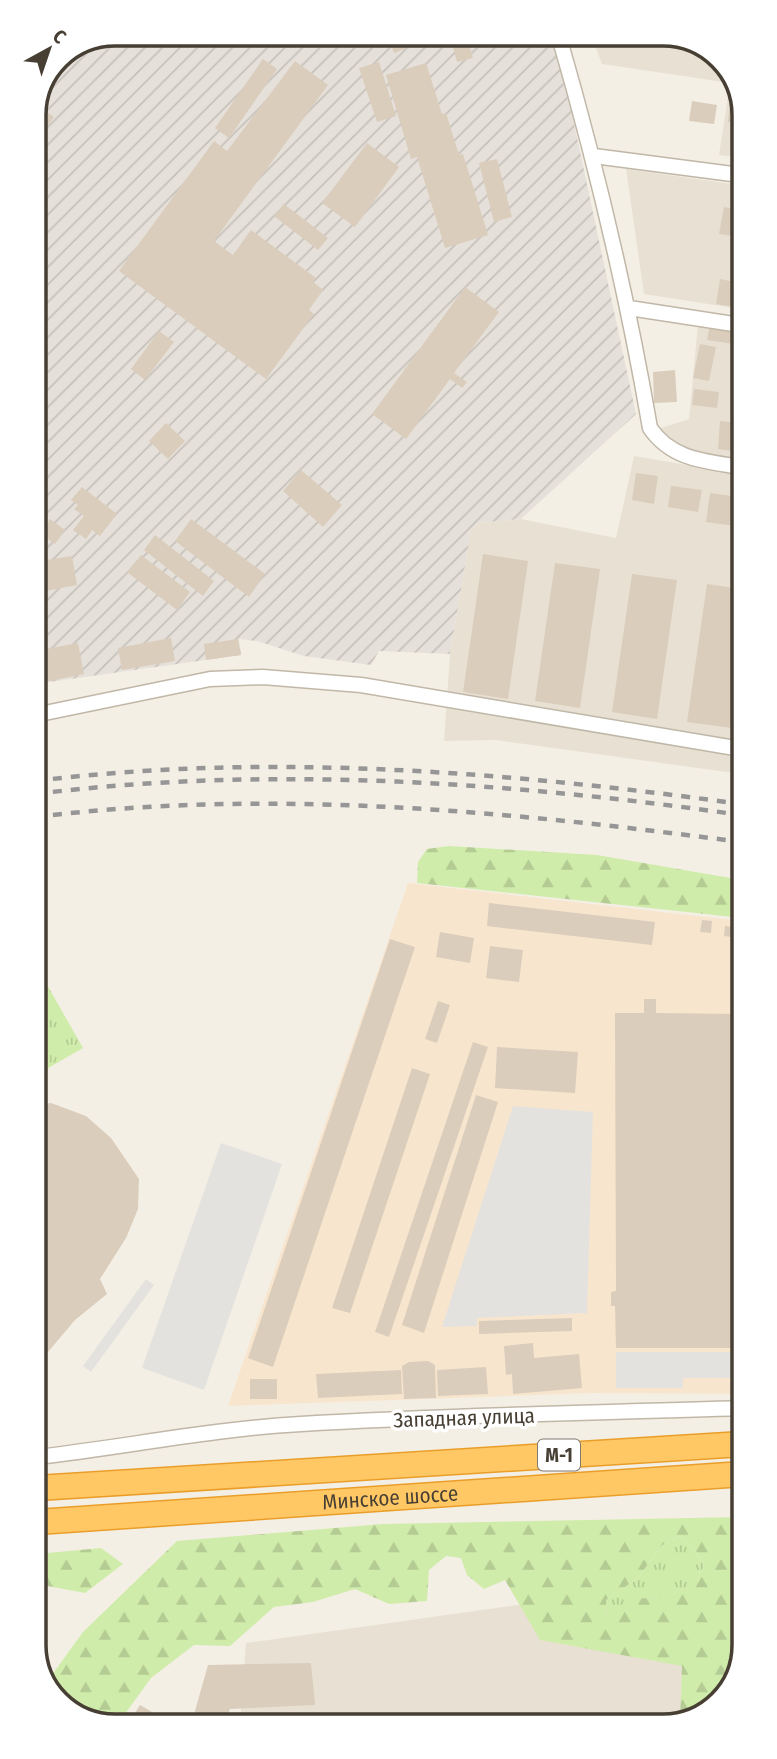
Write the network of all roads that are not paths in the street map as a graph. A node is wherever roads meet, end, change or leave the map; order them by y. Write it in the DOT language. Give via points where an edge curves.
graph roads {
  1 [pos="562,46"];
  2 [pos="594,156"];
  3 [pos="732,174"];
  4 [pos="629,308"];
  5 [pos="732,324"];
  6 [pos="732,466"];
  7 [pos="46,713"];
  8 [pos="732,747"];
  9 [pos="732,1408"];
  10 [pos="732,1445"];
  11 [pos="46,1456"];
  12 [pos="732,1475"];
  13 [pos="46,1479"];
  14 [pos="116,1482"];
  15 [pos="46,1487"];
  16 [pos="46,1521"];
  1 -- 2 [label="street"];
  2 -- 3 [label="street"];
  2 -- 4 [label="street"];
  4 -- 5 [label="street"];
  4 -- 6 [label="street" via="650,428 661,444 688,458"];
  7 -- 8 [label="street" via="210,679 263,677 361,685"];
  9 -- 11 [label="street, Западная улица" via="301,1424 186,1434"];
  10 -- 14 [label="highway, Минское шоссе / М-1"];
  12 -- 16 [label="highway, Минское шоссе / М-1"];
  13 -- 14 [label="street"];
  14 -- 15 [label="highway, Минское шоссе / М-1"];
}
